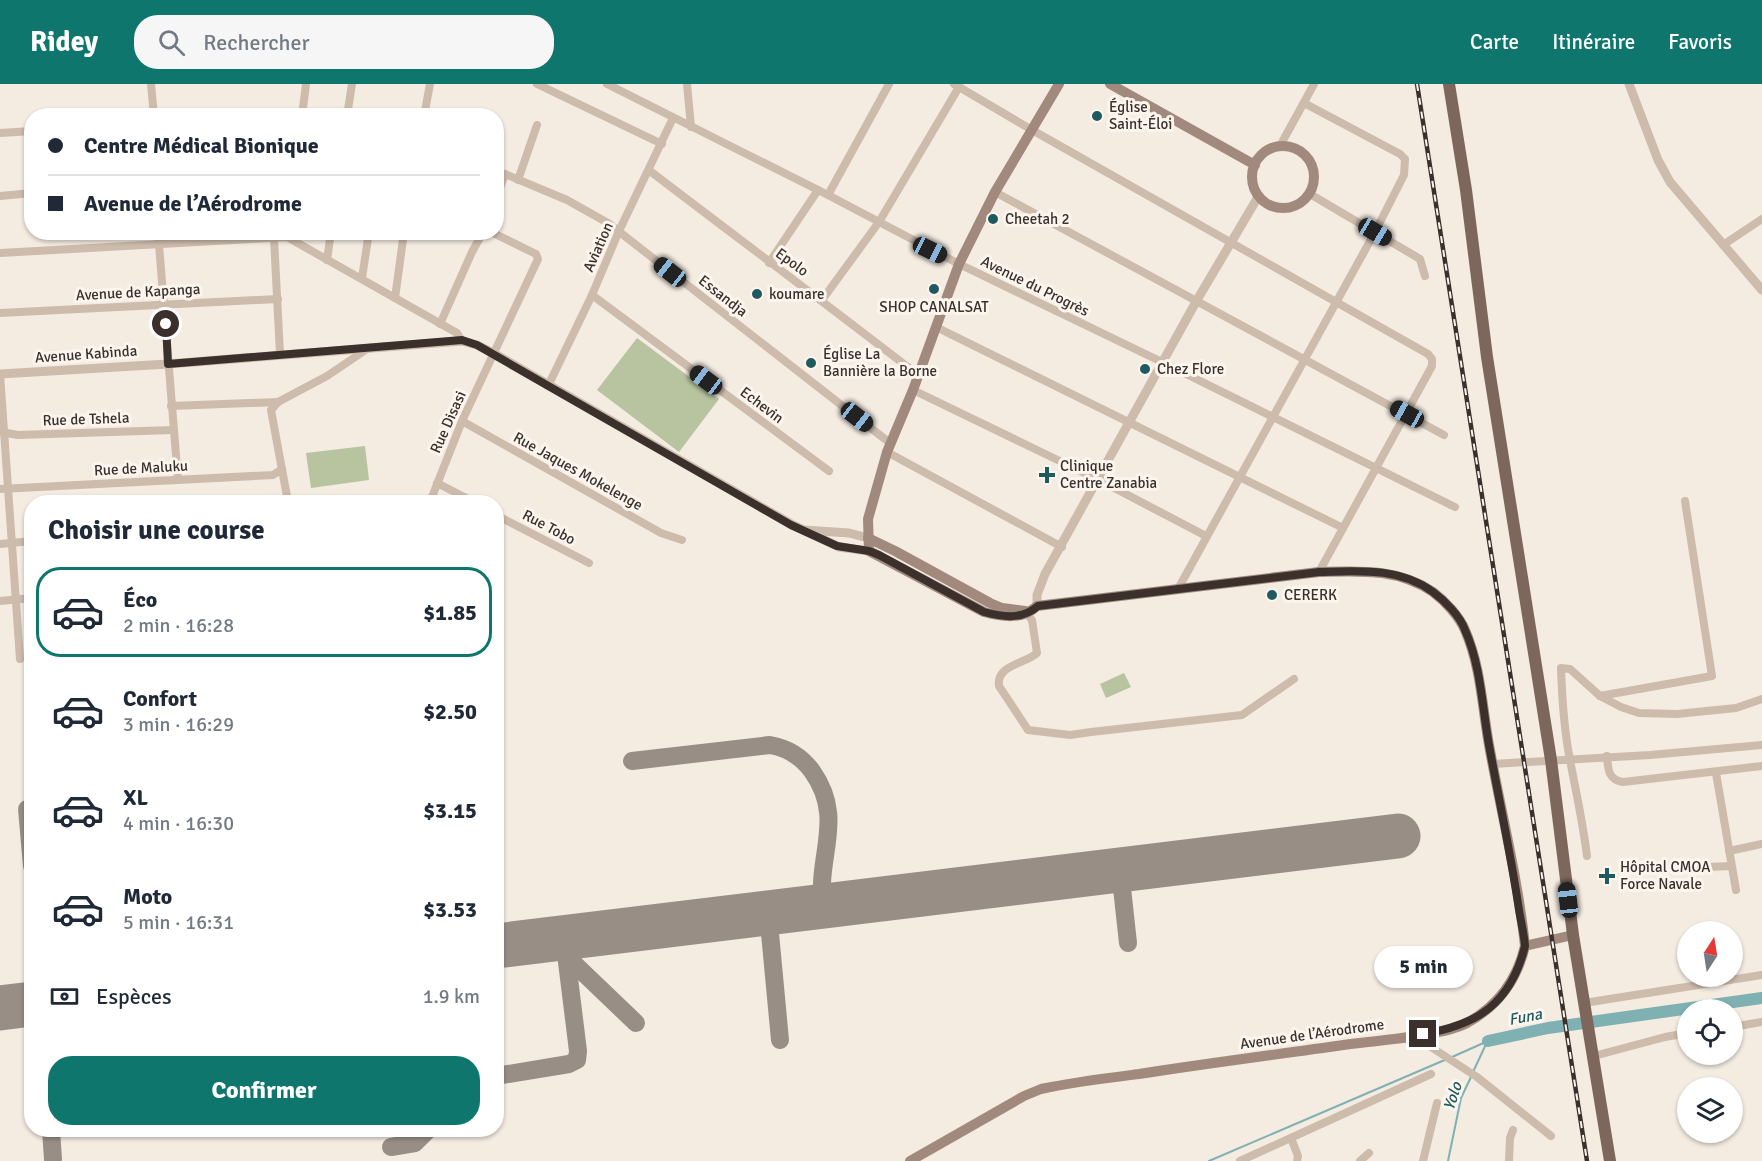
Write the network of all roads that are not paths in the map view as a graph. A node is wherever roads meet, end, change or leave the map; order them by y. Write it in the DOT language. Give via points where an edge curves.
graph roads {
  1 [pos="151,84"];
  2 [pos="306,84"];
  3 [pos="352,84"];
  4 [pos="430,84"];
  5 [pos="537,84"];
  6 [pos="607,84"];
  7 [pos="687,84"];
  8 [pos="889,84"];
  9 [pos="1059,84"];
  10 [pos="1110,84"];
  11 [pos="1314,84"];
  12 [pos="1449,84"];
  13 [pos="1629,84"];
  14 [pos="956,86"];
  15 [pos="1304,103"];
  16 [pos="153,108"];
  17 [pos="303,108"];
  18 [pos="348,108"];
  19 [pos="426,108"];
  20 [pos="673,118"];
  21 [pos="537,125"];
  22 [pos="691,127"];
  23 [pos="1032,130"];
  24 [pos="24,132"];
  25 [pos="0,133"];
  26 [pos="662,144"];
  27 [pos="1280,146"];
  28 [pos="1255,165"];
  29 [pos="650,171"];
  30 [pos="504,175"];
  31 [pos="518,180"];
  32 [pos="818,190"];
  33 [pos="995,192"];
  34 [pos="24,194"];
  35 [pos="1310,194"];
  36 [pos="828,195"];
  37 [pos="0,196"];
  38 [pos="1258,197"];
  39 [pos="1762,219"];
  40 [pos="879,222"];
  41 [pos="619,231"];
  42 [pos="1375,232"];
  43 [pos="504,238"];
  44 [pos="159,240"];
  45 [pos="236,240"];
  46 [pos="274,240"];
  47 [pos="295,240"];
  48 [pos="330,240"];
  49 [pos="368,240"];
  50 [pos="403,240"];
  51 [pos="478,240"];
  52 [pos="1231,242"];
  53 [pos="159,244"];
  54 [pos="1723,245"];
  55 [pos="0,254"];
  56 [pos="327,260"];
  57 [pos="769,262"];
  58 [pos="959,264"];
  59 [pos="1425,276"];
  60 [pos="362,278"];
  61 [pos="1762,290"];
  62 [pos="592,295"];
  63 [pos="395,298"];
  64 [pos="278,299"];
  65 [pos="822,300"];
  66 [pos="1197,300"];
  67 [pos="1336,302"];
  68 [pos="164,304"];
  69 [pos="0,313"];
  70 [pos="440,324"];
  71 [pos="936,327"];
  72 [pos="462,340"];
  73 [pos="368,348"];
  74 [pos="280,354"];
  75 [pos="495,354"];
  76 [pos="1305,358"];
  77 [pos="1164,363"];
  78 [pos="168,364"];
  79 [pos="0,368"];
  80 [pos="0,374"];
  81 [pos="918,375"];
  82 [pos="548,386"];
  83 [pos="913,390"];
  84 [pos="278,402"];
  85 [pos="171,406"];
  86 [pos="1407,414"];
  87 [pos="1272,417"];
  88 [pos="462,421"];
  89 [pos="1130,423"];
  90 [pos="173,430"];
  91 [pos="2,432"];
  92 [pos="1444,435"];
  93 [pos="889,448"];
  94 [pos="1376,468"];
  95 [pos="282,469"];
  96 [pos="829,471"];
  97 [pos="1239,475"];
  98 [pos="178,480"];
  99 [pos="1099,480"];
  100 [pos="437,483"];
  101 [pos="4,488"];
  102 [pos="287,495"];
  103 [pos="433,495"];
  104 [pos="460,495"];
  105 [pos="1685,501"];
  106 [pos="1455,507"];
  107 [pos="504,518"];
  108 [pos="1343,528"];
  109 [pos="802,530"];
  110 [pos="1206,536"];
  111 [pos="868,538"];
  112 [pos="682,540"];
  113 [pos="24,542"];
  114 [pos="12,543"];
  115 [pos="0,544"];
  116 [pos="1062,547"];
  117 [pos="869,551"];
  118 [pos="589,563"];
  119 [pos="1319,572"];
  120 [pos="1178,589"];
  121 [pos="24,599"];
  122 [pos="15,600"];
  123 [pos="0,601"];
  124 [pos="1032,611"];
  125 [pos="20,659"];
  126 [pos="1294,679"];
  127 [pos="1600,696"];
  128 [pos="1762,699"];
  129 [pos="1762,745"];
  130 [pos="1606,756"];
  131 [pos="1569,758"];
  132 [pos="1551,760"];
  133 [pos="1493,764"];
  134 [pos="1762,766"];
  135 [pos="1716,773"];
  136 [pos="1762,844"];
  137 [pos="1729,851"];
  138 [pos="1587,856"];
  139 [pos="1671,865"];
  140 [pos="1731,866"];
  141 [pos="1736,890"];
  142 [pos="1573,935"];
  143 [pos="1525,946"];
  144 [pos="1762,975"];
  145 [pos="1584,1003"];
  146 [pos="1762,1022"];
  147 [pos="1743,1025"];
  148 [pos="1413,1035"];
  149 [pos="1677,1035"];
  150 [pos="1594,1056"];
  151 [pos="1431,1074"];
  152 [pos="1437,1103"];
  153 [pos="1513,1130"];
  154 [pos="1551,1136"];
  155 [pos="1291,1138"];
  156 [pos="1369,1153"];
  157 [pos="910,1161"];
  158 [pos="1240,1161"];
  159 [pos="1297,1161"];
  160 [pos="1360,1161"];
  161 [pos="1423,1161"];
  162 [pos="1509,1161"];
  163 [pos="1610,1161"];
  1 -- 16 [label="street"];
  2 -- 17 [label="street"];
  3 -- 18 [label="street"];
  4 -- 19 [label="street"];
  5 -- 26 [label="street"];
  6 -- 20 [label="street, Avenue du Progrès"];
  7 -- 22 [label="street"];
  8 -- 36 [label="street"];
  9 -- 23 [label="main road"];
  10 -- 28 [label="main road"];
  11 -- 15 [label="street"];
  12 -- 132 [label="main road" via="1487,357"];
  13 -- 54 [label="street" via="1670,182"];
  14 -- 23 [label="street"];
  14 -- 40 [label="street"];
  15 -- 27 [label="street"];
  15 -- 42 [label="street" via="1405,159 1404,175"];
  20 -- 22 [label="street, Avenue du Progrès"];
  20 -- 26 [label="street, Aviation"];
  21 -- 31 [label="street"];
  22 -- 32 [label="street, Avenue du Progrès"];
  23 -- 33 [label="main road"];
  23 -- 52 [label="street"];
  24 -- 25 [label="street"];
  26 -- 29 [label="street, Aviation"];
  27 -- 28 [label="main road" via="1265,152"];
  27 -- 35 [label="main road" via="1297,150 1311,164 1314,182"];
  28 -- 38 [label="main road" via="1252,182"];
  29 -- 41 [label="street, Aviation"];
  29 -- 57 [label="street, Epolo"];
  30 -- 31 [label="street, Essandja"];
  31 -- 41 [label="street, Essandja" via="567,200"];
  32 -- 36 [label="street, Avenue du Progrès"];
  32 -- 57 [label="street"];
  33 -- 58 [label="main road"];
  33 -- 66 [label="street"];
  34 -- 37 [label="street"];
  35 -- 38 [label="main road" via="1299,204 1282,208"];
  35 -- 42 [label="street"];
  36 -- 40 [label="street, Avenue du Progrès"];
  38 -- 52 [label="street"];
  39 -- 54 [label="street"];
  40 -- 58 [label="street, Avenue du Progrès"];
  40 -- 65 [label="street"];
  41 -- 62 [label="street, Aviation"];
  41 -- 93 [label="street, Essandja"];
  42 -- 59 [label="street" via="1420,259"];
  42 -- 67 [label="street"];
  43 -- 75 [label="street, Rue Disasi" via="536,254 538,259"];
  44 -- 53 [label="street"];
  45 -- 53 [label="street"];
  46 -- 64 [label="street"];
  47 -- 56 [label="street"];
  48 -- 56 [label="street"];
  49 -- 60 [label="street"];
  50 -- 63 [label="street"];
  51 -- 70 [label="street"];
  52 -- 66 [label="street"];
  52 -- 67 [label="street"];
  53 -- 55 [label="street"];
  53 -- 68 [label="street"];
  54 -- 61 [label="street"];
  56 -- 60 [label="street"];
  57 -- 65 [label="street, Epolo"];
  58 -- 71 [label="main road"];
  58 -- 77 [label="street, Avenue du Progrès"];
  60 -- 63 [label="street"];
  62 -- 82 [label="street, Aviation"];
  62 -- 96 [label="street, Echevin"];
  63 -- 70 [label="street"];
  64 -- 68 [label="street, Avenue de Kapanga"];
  64 -- 74 [label="street"];
  65 -- 81 [label="street, Epolo"];
  66 -- 76 [label="street"];
  66 -- 77 [label="street"];
  67 -- 76 [label="street"];
  67 -- 86 [label="street" via="1423,350 1432,359"];
  68 -- 69 [label="street, Avenue de Kapanga"];
  68 -- 78 [label="street"];
  70 -- 72 [label="street"];
  71 -- 81 [label="main road"];
  71 -- 89 [label="street"];
  72 -- 73 [label="street, Avenue Kabinda"];
  72 -- 75 [label="street, Avenue Kabinda"];
  73 -- 74 [label="street, Avenue Kabinda"];
  73 -- 84 [label="street"];
  74 -- 78 [label="street, Avenue Kabinda"];
  75 -- 82 [label="street, Avenue de l’Aérodrome"];
  75 -- 88 [label="street, Rue Disasi"];
  76 -- 86 [label="street"];
  76 -- 87 [label="street"];
  77 -- 87 [label="street, Avenue du Progrès"];
  77 -- 89 [label="street"];
  78 -- 80 [label="street, Avenue Kabinda"];
  78 -- 85 [label="street"];
  79 -- 80 [label="street"];
  80 -- 91 [label="street"];
  81 -- 83 [label="main road"];
  82 -- 109 [label="street, Avenue de l’Aérodrome"];
  83 -- 93 [label="main road"];
  83 -- 99 [label="street"];
  84 -- 85 [label="street"];
  84 -- 95 [label="street" via="271,417"];
  85 -- 90 [label="street"];
  86 -- 92 [label="street"];
  86 -- 94 [label="street"];
  87 -- 94 [label="street, Avenue du Progrès"];
  87 -- 97 [label="street"];
  88 -- 100 [label="street, Rue Disasi"];
  88 -- 112 [label="street, Rue Jaques Mokelenge" via="661,533"];
  89 -- 97 [label="street"];
  89 -- 99 [label="street"];
  90 -- 91 [label="street, Rue de Tshela" via="18,435"];
  90 -- 98 [label="street"];
  91 -- 101 [label="street"];
  93 -- 111 [label="main road" via="869,512"];
  93 -- 116 [label="street, Essandja"];
  94 -- 106 [label="street, Avenue du Progrès"];
  94 -- 108 [label="street"];
  95 -- 98 [label="street, Rue de Maluku" via="273,475"];
  95 -- 102 [label="street"];
  97 -- 108 [label="street"];
  97 -- 110 [label="street"];
  98 -- 101 [label="street, Rue de Maluku"];
  99 -- 110 [label="street"];
  99 -- 116 [label="street"];
  100 -- 103 [label="street, Rue Disasi"];
  100 -- 104 [label="street"];
  101 -- 114 [label="street"];
  105 -- 127 [label="street" via="1712,676"];
  107 -- 118 [label="street, Rue Tobo"];
  108 -- 119 [label="street"];
  109 -- 111 [label="street"];
  109 -- 117 [label="street, Avenue de l’Aérodrome" via="839,547"];
  110 -- 120 [label="street"];
  111 -- 117 [label="main road"];
  111 -- 124 [label="main road" via="990,603"];
  113 -- 114 [label="street"];
  114 -- 115 [label="street"];
  114 -- 122 [label="street"];
  116 -- 124 [label="street" via="1040,585"];
  117 -- 124 [label="main road, Avenue de l’Aérodrome" via="984,612 999,616"];
  119 -- 120 [label="main road, Avenue de l’Aérodrome"];
  119 -- 133 [label="main road, Avenue de l’Aérodrome" via="1364,570 1399,576 1434,593 1454,612 1464,627 1479,676"];
  120 -- 124 [label="main road, Avenue de l’Aérodrome"];
  121 -- 122 [label="street"];
  122 -- 123 [label="street"];
  122 -- 125 [label="street"];
  124 -- 126 [label="street" via="1037,653 1001,672 998,680 1028,730 1077,735 1242,715"];
  127 -- 128 [label="street" via="1621,707 1659,714 1736,708"];
  127 -- 131 [label="street" via="1570,669 1561,668"];
  129 -- 130 [label="street"];
  130 -- 131 [label="street"];
  130 -- 135 [label="street" via="1610,776 1619,782"];
  131 -- 132 [label="street"];
  131 -- 138 [label="street"];
  132 -- 133 [label="street"];
  132 -- 142 [label="main road"];
  133 -- 143 [label="main road, Avenue de l’Aérodrome"];
  134 -- 135 [label="street"];
  135 -- 137 [label="street"];
  136 -- 137 [label="street"];
  137 -- 140 [label="street"];
  139 -- 140 [label="street"];
  140 -- 141 [label="street"];
  142 -- 143 [label="main road"];
  142 -- 145 [label="main road"];
  143 -- 148 [label="main road, Avenue de l’Aérodrome" via="1510,986 1486,1010 1465,1024"];
  144 -- 145 [label="street"];
  145 -- 150 [label="main road"];
  146 -- 147 [label="street"];
  148 -- 154 [label="street" via="1477,1077"];
  148 -- 157 [label="main road, Avenue de l’Aérodrome" via="1041,1089"];
  149 -- 150 [label="street"];
  150 -- 163 [label="main road"];
  151 -- 155 [label="street"];
  152 -- 161 [label="street"];
  153 -- 162 [label="street"];
  155 -- 158 [label="street"];
  155 -- 159 [label="street"];
  156 -- 160 [label="street"];
}
